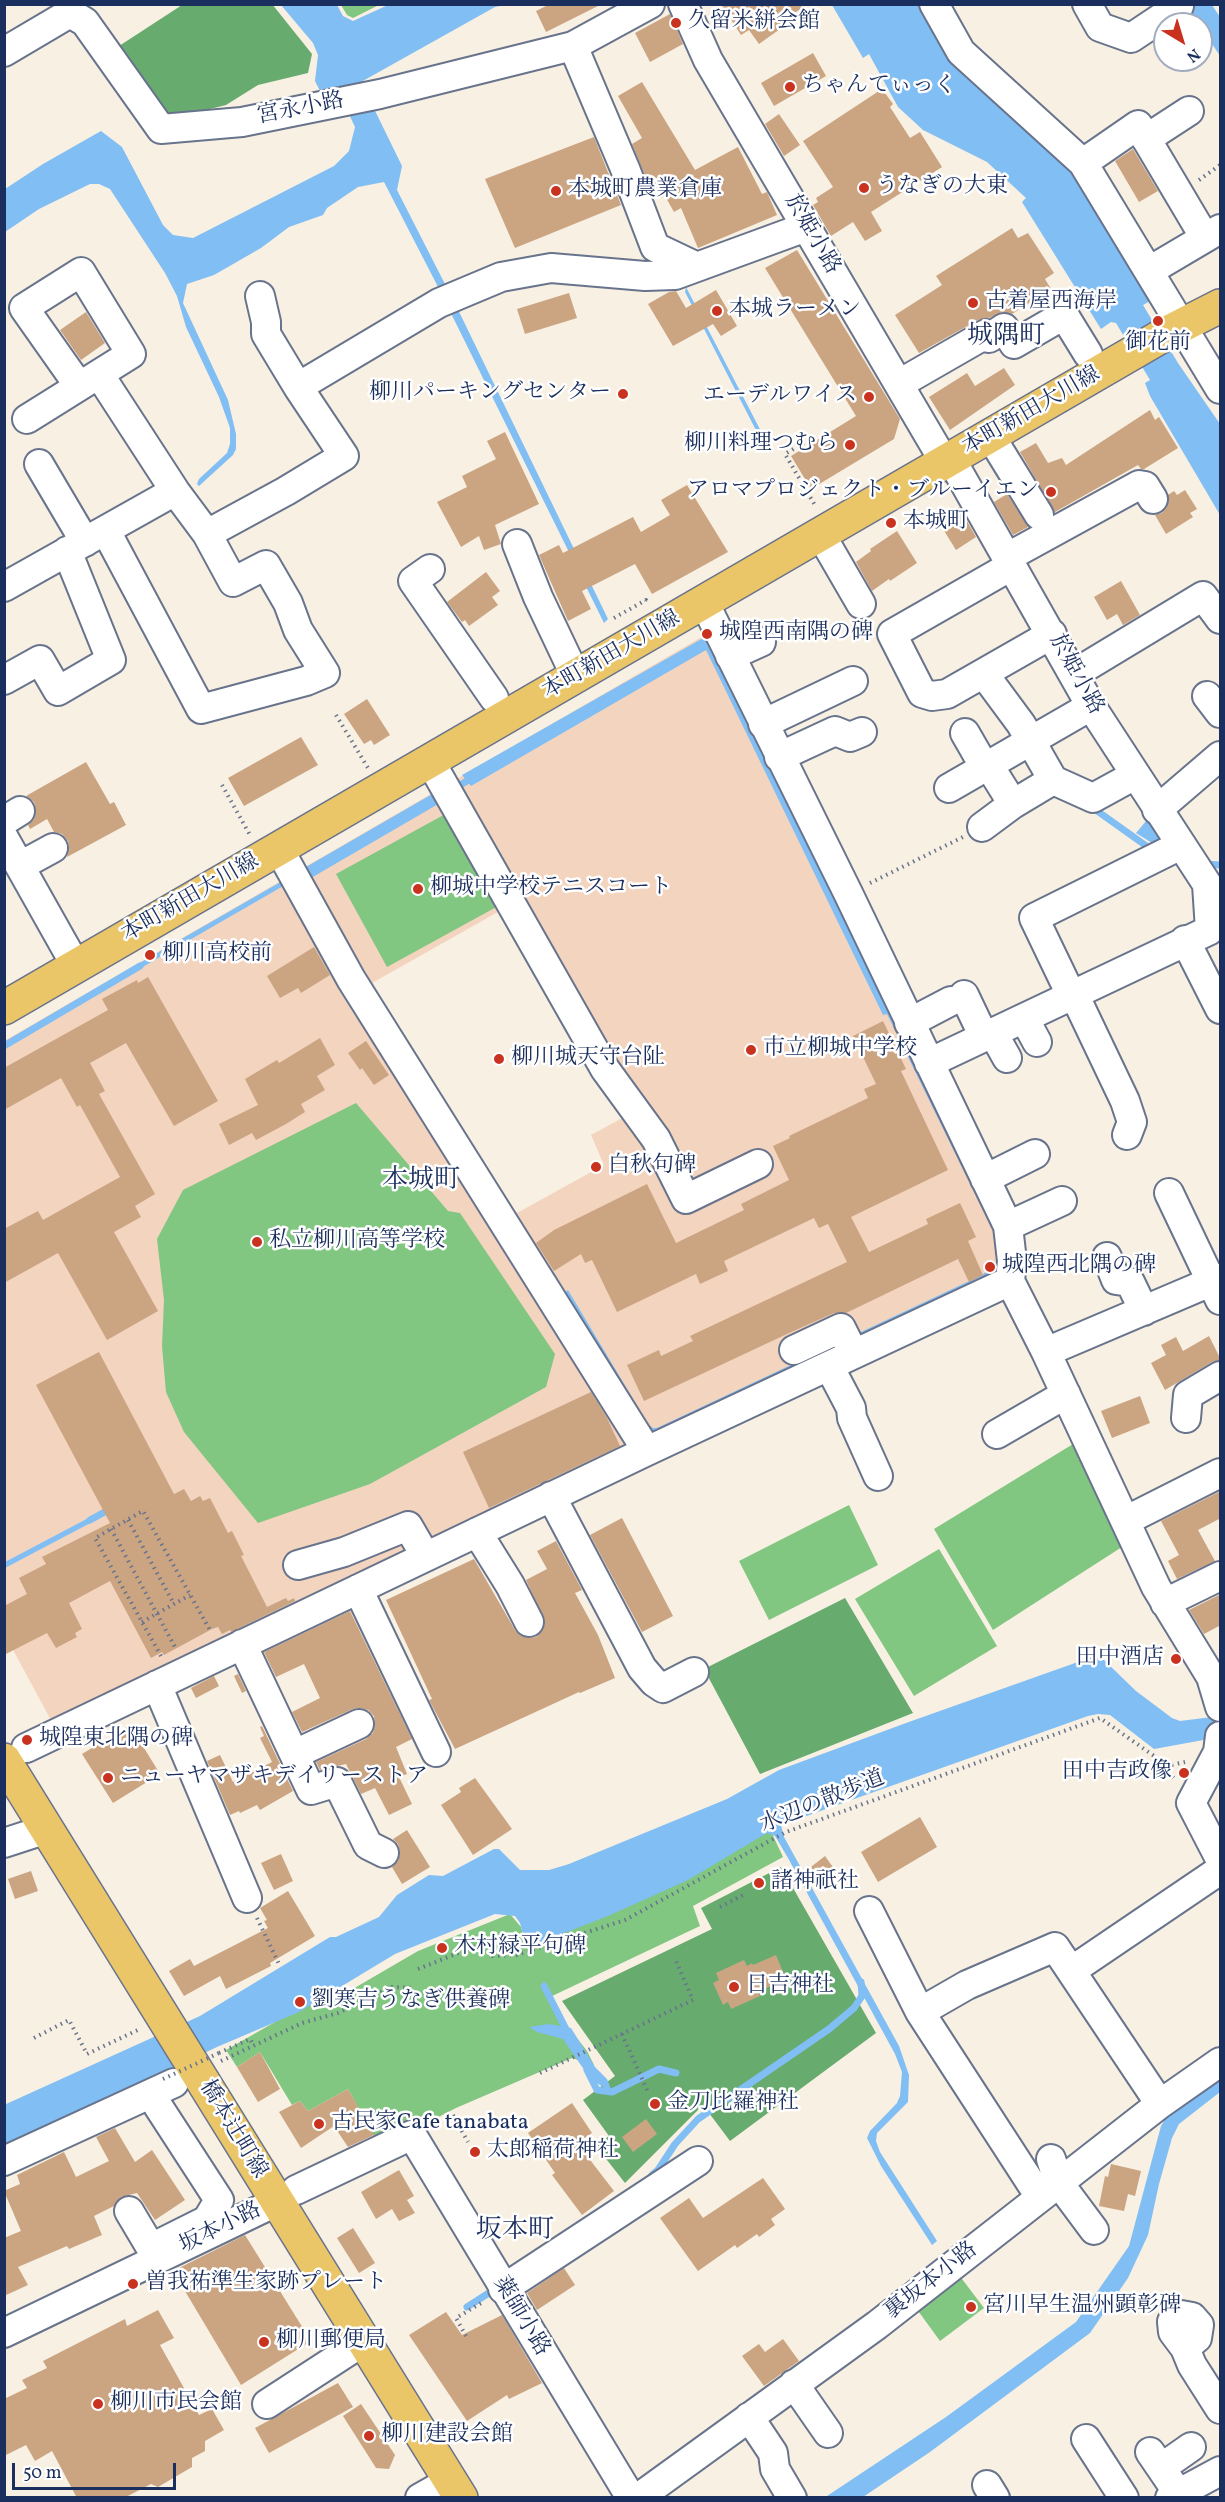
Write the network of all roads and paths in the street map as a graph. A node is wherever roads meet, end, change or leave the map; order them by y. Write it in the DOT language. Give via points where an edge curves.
graph roads {
  1 [pos="650,4"];
  2 [pos="683,4"];
  3 [pos="934,4"];
  4 [pos="1087,4"];
  5 [pos="1178,4"];
  6 [pos="573,46"];
  7 [pos="4,52"];
  8 [pos="1189,111"];
  9 [pos="1146,139"];
  10 [pos="1083,163"];
  11 [pos="806,227"];
  12 [pos="1213,233"];
  13 [pos="697,267"];
  14 [pos="1149,271"];
  15 [pos="260,296"];
  16 [pos="1221,306"];
  17 [pos="1174,329"];
  18 [pos="1088,354"];
  19 [pos="899,384"];
  20 [pos="298,387"];
  21 [pos="1221,389"];
  22 [pos="27,419"];
  23 [pos="991,437"];
  24 [pos="809,441"];
  25 [pos="948,461"];
  26 [pos="39,464"];
  27 [pos="175,491"];
  28 [pos="1154,500"];
  29 [pos="1039,515"];
  30 [pos="819,521"];
  31 [pos="207,534"];
  32 [pos="86,541"];
  33 [pos="517,544"];
  34 [pos="1009,562"];
  35 [pos="430,569"];
  36 [pos="4,587"];
  37 [pos="704,602"];
  38 [pos="861,604"];
  39 [pos="650,609"];
  40 [pos="614,618"];
  41 [pos="1221,619"];
  42 [pos="1052,634"];
  43 [pos="744,650"];
  44 [pos="1074,674"];
  45 [pos="984,675"];
  46 [pos="576,677"];
  47 [pos="763,677"];
  48 [pos="4,680"];
  49 [pos="853,681"];
  50 [pos="494,698"];
  51 [pos="1091,706"];
  52 [pos="336,715"];
  53 [pos="763,724"];
  54 [pos="862,732"];
  55 [pos="965,733"];
  56 [pos="1030,740"];
  57 [pos="1221,756"];
  58 [pos="779,757"];
  59 [pos="983,767"];
  60 [pos="369,769"];
  61 [pos="1135,775"];
  62 [pos="1053,780"];
  63 [pos="443,781"];
  64 [pos="222,785"];
  65 [pos="949,788"];
  66 [pos="1013,804"];
  67 [pos="1157,810"];
  68 [pos="982,827"];
  69 [pos="4,838"];
  70 [pos="1181,845"];
  71 [pos="53,848"];
  72 [pos="281,861"];
  73 [pos="20,866"];
  74 [pos="848,893"];
  75 [pos="1188,946"];
  76 [pos="76,966"];
  77 [pos="1073,994"];
  78 [pos="4,1008"];
  79 [pos="1221,1009"];
  80 [pos="1024,1018"];
  81 [pos="909,1023"];
  82 [pos="996,1042"];
  83 [pos="1037,1042"];
  84 [pos="931,1069"];
  85 [pos="1127,1135"];
  86 [pos="1035,1154"];
  87 [pos="758,1164"];
  88 [pos="985,1179"];
  89 [pos="1169,1193"];
  90 [pos="1062,1201"];
  91 [pos="1008,1226"];
  92 [pos="1107,1257"];
  93 [pos="1010,1281"];
  94 [pos="1217,1287"];
  95 [pos="1144,1311"];
  96 [pos="794,1350"];
  97 [pos="845,1351"];
  98 [pos="1046,1352"];
  99 [pos="1210,1382"];
  100 [pos="1066,1394"];
  101 [pos="1186,1418"];
  102 [pos="997,1434"];
  103 [pos="646,1451"];
  104 [pos="1221,1473"];
  105 [pos="878,1476"];
  106 [pos="552,1497"];
  107 [pos="128,1520"];
  108 [pos="1125,1521"];
  109 [pos="111,1530"];
  110 [pos="477,1532"];
  111 [pos="426,1557"];
  112 [pos="298,1565"];
  113 [pos="1221,1576"];
  114 [pos="358,1589"];
  115 [pos="190,1595"];
  116 [pos="1165,1603"];
  117 [pos="174,1604"];
  118 [pos="156,1614"];
  119 [pos="142,1622"];
  120 [pos="529,1622"];
  121 [pos="213,1635"];
  122 [pos="242,1644"];
  123 [pos="169,1672"];
  124 [pos="694,1672"];
  125 [pos="1219,1693"];
  126 [pos="359,1724"];
  127 [pos="1220,1745"];
  128 [pos="436,1752"];
  129 [pos="15,1754"];
  130 [pos="295,1754"];
  131 [pos="1189,1762"];
  132 [pos="1166,1766"];
  133 [pos="1191,1816"];
  134 [pos="47,1829"];
  135 [pos="4,1843"];
  136 [pos="384,1853"];
  137 [pos="1220,1859"];
  138 [pos="745,1893"];
  139 [pos="247,1898"];
  140 [pos="720,1907"];
  141 [pos="869,1911"];
  142 [pos="1060,1932"];
  143 [pos="676,1961"];
  144 [pos="279,1965"];
  145 [pos="1069,1966"];
  146 [pos="418,1969"];
  147 [pos="413,1988"];
  148 [pos="921,2012"];
  149 [pos="156,2029"];
  150 [pos="622,2034"];
  151 [pos="34,2038"];
  152 [pos="254,2046"];
  153 [pos="1221,2061"];
  154 [pos="540,2073"];
  155 [pos="184,2082"];
  156 [pos="648,2092"];
  157 [pos="1160,2104"];
  158 [pos="453,2115"];
  159 [pos="412,2135"];
  160 [pos="468,2142"];
  161 [pos="4,2161"];
  162 [pos="689,2168"];
  163 [pos="1050,2180"];
  164 [pos="286,2196"];
  165 [pos="129,2211"];
  166 [pos="210,2226"];
  167 [pos="1094,2230"];
  168 [pos="154,2254"];
  169 [pos="501,2286"];
  170 [pos="4,2333"];
  171 [pos="466,2336"];
  172 [pos="364,2342"];
  173 [pos="1185,2348"];
  174 [pos="794,2384"];
  175 [pos="267,2404"];
  176 [pos="1221,2409"];
  177 [pos="749,2417"];
  178 [pos="828,2433"];
  179 [pos="1086,2439"];
  180 [pos="1191,2447"];
  181 [pos="1221,2470"];
  182 [pos="791,2484"];
  183 [pos="455,2489"];
  184 [pos="1174,2495"];
  185 [pos="420,2498"];
  186 [pos="631,2498"];
  187 [pos="638,2498"];
  188 [pos="1124,2498"];
  1 -- 6 [label="street, 宮永小路"];
  2 -- 11 [label="street, 於姫小路" via="708,60"];
  3 -- 10 [label="street" via="961,52"];
  4 -- 5 [label="street" via="1100,27 1131,38"];
  6 -- 7 [label="street, 宮永小路" via="381,94 242,122 161,129 85,22 70,13"];
  6 -- 13 [label="street" via="576,76 626,171 655,247"];
  8 -- 9 [label="street"];
  9 -- 10 [label="street" via="1138,125"];
  9 -- 12 [label="street"];
  10 -- 14 [label="street"];
  11 -- 13 [label="street"];
  11 -- 19 [label="street, 於姫小路"];
  12 -- 14 [label="street"];
  13 -- 20 [label="street" via="675,275 550,268 501,277 439,303"];
  14 -- 17 [label="street"];
  15 -- 20 [label="street" via="266,334"];
  16 -- 17 [label="main road, 本町新田大川線"];
  17 -- 21 [label="street"];
  17 -- 23 [label="main road, 本町新田大川線"];
  18 -- 19 [label="street" via="1064,315 1014,344 1004,328 989,338 986,334"];
  19 -- 25 [label="street, 於姫小路"];
  20 -- 31 [label="street" via="344,456"];
  22 -- 27 [label="street" via="89,380"];
  23 -- 25 [label="main road, 本町新田大川線"];
  23 -- 29 [label="street"];
  24 -- 30 [label="path" via="785,454"];
  25 -- 30 [label="main road, 本町新田大川線"];
  25 -- 34 [label="street, 於姫小路"];
  26 -- 32 [label="street"];
  27 -- 31 [label="street"];
  27 -- 32 [label="street"];
  28 -- 34 [label="street" via="1145,486 1138,485"];
  30 -- 37 [label="main road, 本町新田大川線"];
  30 -- 38 [label="street"];
  31 -- 32 [label="street" via="233,582 266,565 298,630 325,673 201,709"];
  32 -- 36 [label="street"];
  32 -- 48 [label="street" via="111,660 58,692 40,660"];
  33 -- 46 [label="street"];
  34 -- 42 [label="street, 於姫小路"];
  34 -- 45 [label="street" via="892,634 922,693 947,694"];
  35 -- 50 [label="street" via="413,580"];
  37 -- 43 [label="street"];
  37 -- 46 [label="main road, 本町新田大川線"];
  39 -- 40 [label="path" via="646,600"];
  41 -- 44 [label="street" via="1203,596"];
  42 -- 44 [label="street, 於姫小路"];
  42 -- 45 [label="street"];
  43 -- 47 [label="street" via="754,671"];
  43 -- 53 [label="street"];
  44 -- 51 [label="street, 於姫小路"];
  45 -- 56 [label="street"];
  46 -- 63 [label="main road, 本町新田大川線"];
  49 -- 53 [label="street"];
  51 -- 56 [label="street"];
  51 -- 61 [label="street, 於姫小路"];
  52 -- 60 [label="path"];
  53 -- 58 [label="street"];
  54 -- 58 [label="street" via="850,737 835,731"];
  55 -- 59 [label="street"];
  56 -- 59 [label="street"];
  56 -- 62 [label="street"];
  57 -- 67 [label="street"];
  58 -- 74 [label="street"];
  59 -- 65 [label="street"];
  59 -- 66 [label="street"];
  61 -- 62 [label="street" via="1094,798"];
  61 -- 67 [label="street, 於姫小路"];
  62 -- 66 [label="street"];
  63 -- 72 [label="main road, 本町新田大川線"];
  63 -- 87 [label="street" via="605,1069 656,1139 686,1199"];
  64 -- 72 [label="path"];
  66 -- 68 [label="street"];
  67 -- 70 [label="street, 於姫小路"];
  68 -- 74 [label="path"];
  69 -- 73 [label="street"];
  70 -- 75 [label="street, 於姫小路" via="1207,885 1210,930"];
  70 -- 77 [label="street" via="1024,922"];
  71 -- 73 [label="street"];
  72 -- 76 [label="main road, 本町新田大川線"];
  72 -- 103 [label="street"];
  73 -- 76 [label="street"];
  74 -- 81 [label="street"];
  75 -- 77 [label="street"];
  75 -- 79 [label="street"];
  76 -- 78 [label="main road, 本町新田大川線"];
  77 -- 80 [label="street"];
  77 -- 85 [label="street" via="1125,1101 1132,1122"];
  80 -- 82 [label="street"];
  80 -- 83 [label="street"];
  81 -- 82 [label="street" via="958,998"];
  81 -- 84 [label="street"];
  82 -- 84 [label="street"];
  84 -- 88 [label="street"];
  86 -- 88 [label="street"];
  88 -- 91 [label="street"];
  89 -- 94 [label="street"];
  90 -- 91 [label="street"];
  91 -- 93 [label="street"];
  92 -- 95 [label="street" via="1116,1280 1130,1281"];
  93 -- 97 [label="street"];
  93 -- 98 [label="street"];
  94 -- 95 [label="street"];
  95 -- 98 [label="street"];
  96 -- 97 [label="street" via="841,1328"];
  97 -- 103 [label="street"];
  97 -- 105 [label="street" via="852,1418"];
  98 -- 100 [label="street"];
  99 -- 101 [label="street" via="1188,1395"];
  100 -- 102 [label="street"];
  100 -- 108 [label="street"];
  103 -- 106 [label="street"];
  104 -- 108 [label="street"];
  106 -- 110 [label="street"];
  106 -- 124 [label="street" via="642,1668 663,1688"];
  107 -- 109 [label="path"];
  107 -- 115 [label="path" via="143,1511"];
  107 -- 117 [label="path"];
  108 -- 116 [label="street"];
  109 -- 118 [label="path"];
  109 -- 119 [label="path" via="95,1538"];
  110 -- 111 [label="street"];
  110 -- 120 [label="street"];
  111 -- 112 [label="street" via="408,1526 344,1552"];
  111 -- 114 [label="street"];
  113 -- 116 [label="street"];
  114 -- 122 [label="street"];
  114 -- 128 [label="street"];
  115 -- 117 [label="path"];
  115 -- 121 [label="path"];
  116 -- 125 [label="street"];
  117 -- 118 [label="path"];
  118 -- 119 [label="path"];
  118 -- 123 [label="path"];
  119 -- 123 [label="path"];
  122 -- 123 [label="street"];
  122 -- 130 [label="street"];
  123 -- 129 [label="street"];
  123 -- 139 [label="street"];
  126 -- 130 [label="street"];
  127 -- 133 [label="street"];
  129 -- 134 [label="main road, 橋本辻町線"];
  130 -- 136 [label="street" via="311,1790 337,1782 368,1845"];
  131 -- 132 [label="path"];
  132 -- 133 [label="path, 水辺の散歩道"];
  132 -- 146 [label="path, 水辺の散歩道" via="1100,1718 786,1832 625,1920 516,1955 492,1956 481,1944"];
  133 -- 137 [label="street"];
  134 -- 135 [label="street"];
  134 -- 149 [label="main road, 橋本辻町線"];
  137 -- 145 [label="street"];
  138 -- 140 [label="path"];
  139 -- 144 [label="path"];
  141 -- 148 [label="street"];
  142 -- 145 [label="street" via="1069,1950"];
  143 -- 150 [label="path" via="693,2000"];
  145 -- 148 [label="street" via="1055,1947 967,1985"];
  145 -- 157 [label="street"];
  147 -- 152 [label="path" via="392,1987"];
  148 -- 163 [label="street"];
  149 -- 151 [label="path" via="87,2054 69,2020"];
  149 -- 155 [label="main road, 橋本辻町線"];
  150 -- 154 [label="path"];
  150 -- 156 [label="path"];
  152 -- 155 [label="path"];
  152 -- 155 [label="path" via="250,2039"];
  153 -- 157 [label="street, 裏坂本小路"];
  155 -- 155 [label="path, bridge"];
  155 -- 161 [label="street"];
  155 -- 164 [label="main road, 橋本辻町線"];
  155 -- 166 [label="street" via="219,2200"];
  157 -- 163 [label="street, 裏坂本小路"];
  158 -- 160 [label="path"];
  159 -- 164 [label="street, 坂本小路"];
  159 -- 169 [label="street, 薬師小路"];
  162 -- 169 [label="street"];
  163 -- 167 [label="street"];
  163 -- 174 [label="street, 裏坂本小路" via="878,2325"];
  164 -- 166 [label="street, 坂本小路"];
  164 -- 172 [label="main road, 橋本辻町線"];
  165 -- 168 [label="street"];
  166 -- 168 [label="street, 坂本小路"];
  168 -- 170 [label="street, 坂本小路"];
  169 -- 171 [label="path" via="456,2318"];
  169 -- 186 [label="street, 薬師小路"];
  172 -- 175 [label="street"];
  172 -- 183 [label="main road, 橋本辻町線"];
  173 -- 176 [label="street"];
  174 -- 177 [label="street, 裏坂本小路"];
  174 -- 178 [label="street"];
  177 -- 182 [label="street" via="773,2453 775,2469"];
  177 -- 187 [label="street, 裏坂本小路"];
  179 -- 188 [label="street"];
  180 -- 184 [label="street" via="1156,2460"];
  181 -- 184 [label="street"];
  183 -- 185 [label="street"];
}
